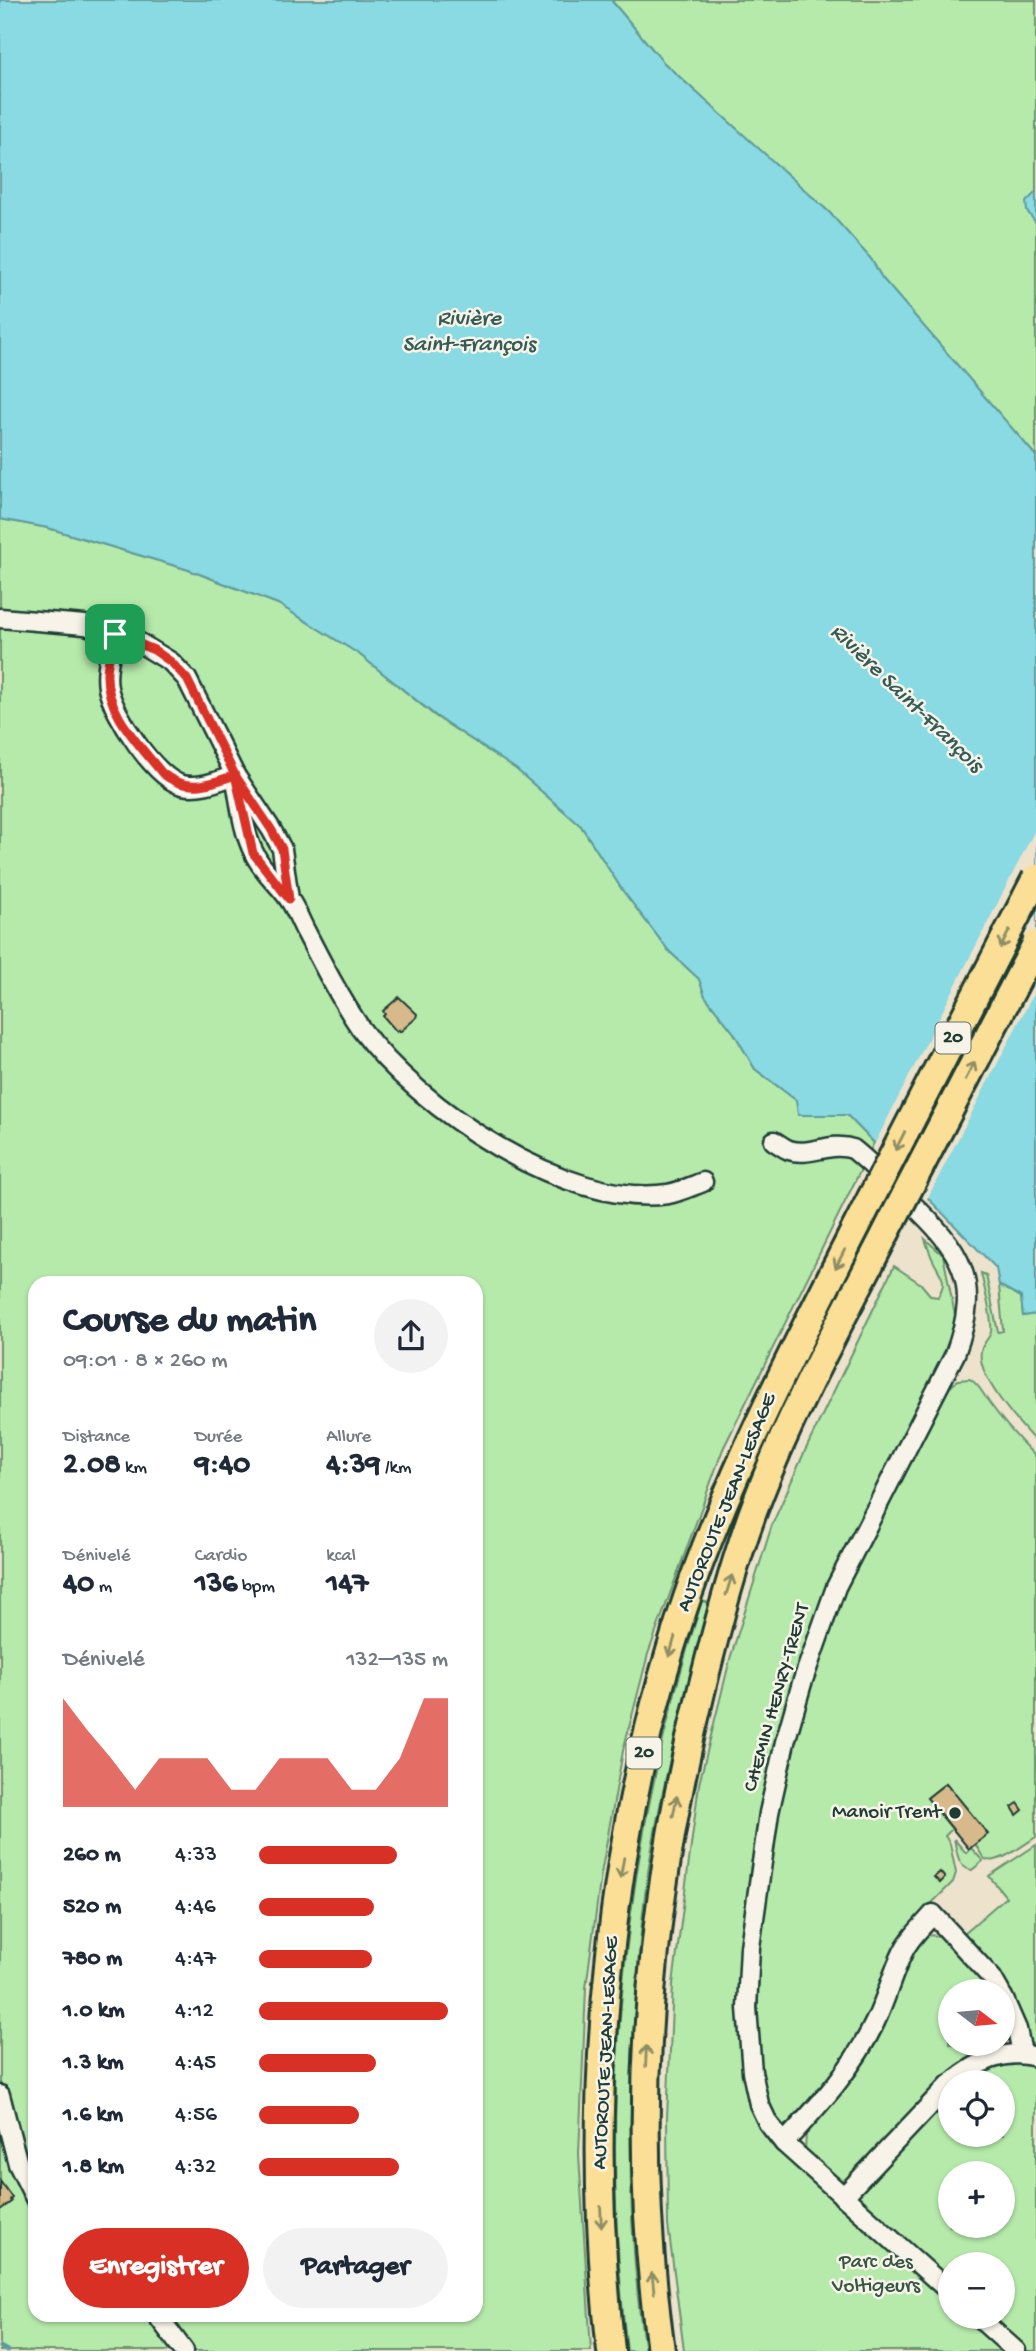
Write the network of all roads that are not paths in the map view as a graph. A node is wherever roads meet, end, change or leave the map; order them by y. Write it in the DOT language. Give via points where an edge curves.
graph roads {
  1 [pos="0,618"];
  2 [pos="21,620"];
  3 [pos="0,629"];
  4 [pos="115,634"];
  5 [pos="235,775"];
  6 [pos="1036,878"];
  7 [pos="289,899"];
  8 [pos="1036,944"];
  9 [pos="774,1141"];
  10 [pos="703,1182"];
  11 [pos="992,1979"];
  12 [pos="1015,2024"];
  13 [pos="1029,2055"];
  14 [pos="969,2070"];
  15 [pos="0,2095"];
  16 [pos="938,2097"];
  17 [pos="784,2143"];
  18 [pos="17,2162"];
  19 [pos="0,2168"];
  20 [pos="28,2188"];
  21 [pos="843,2197"];
  22 [pos="938,2281"];
  23 [pos="162,2322"];
  24 [pos="991,2329"];
  25 [pos="180,2349"];
  26 [pos="611,2351"];
  27 [pos="661,2351"];
  28 [pos="1016,2351"];
  1 -- 2 [label="lane"];
  2 -- 3 [label="lane"];
  2 -- 4 [label="lane" via="85,625"];
  4 -- 5 [label="lane" via="154,650 187,679"];
  4 -- 5 [label="lane" via="107,671 112,703 162,773 180,785 192,786"];
  5 -- 7 [label="lane" via="282,849"];
  5 -- 7 [label="lane" via="253,853"];
  6 -- 26 [label="highway, AUTOROUTE JEAN-LESAGE / 20, one-way, bridge" via="766,1406 683,1610 643,1756 615,1913 603,2045 600,2186"];
  7 -- 10 [label="lane" via="346,1006 377,1050 425,1097 466,1127 541,1168 604,1190 670,1194"];
  27 -- 8 [label="highway, AUTOROUTE JEAN-LESAGE / 20, one-way, bridge" via="648,2230 645,2066 657,1921 674,1810 719,1620 758,1499 795,1414"];
  9 -- 17 [label="lane, CHEMIN HENRY-TRENT" via="798,1151 843,1146 862,1156 952,1248 961,1264 968,1306 955,1354 836,1587 802,1683 769,1813 750,1947 747,2008 759,2104"];
  11 -- 17 [label="lane" via="933,1914 903,1952 875,2023 851,2065"];
  12 -- 13 [label="lane"];
  13 -- 14 [label="lane" via="1007,2053"];
  15 -- 18 [label="lane"];
  16 -- 21 [label="lane"];
  17 -- 21 [label="lane, CHEMIN HENRY-TRENT"];
  18 -- 19 [label="lane"];
  18 -- 20 [label="lane"];
  21 -- 22 [label="lane, CHEMIN HENRY-TRENT"];
  23 -- 25 [label="lane"];
  24 -- 28 [label="lane"];
}
